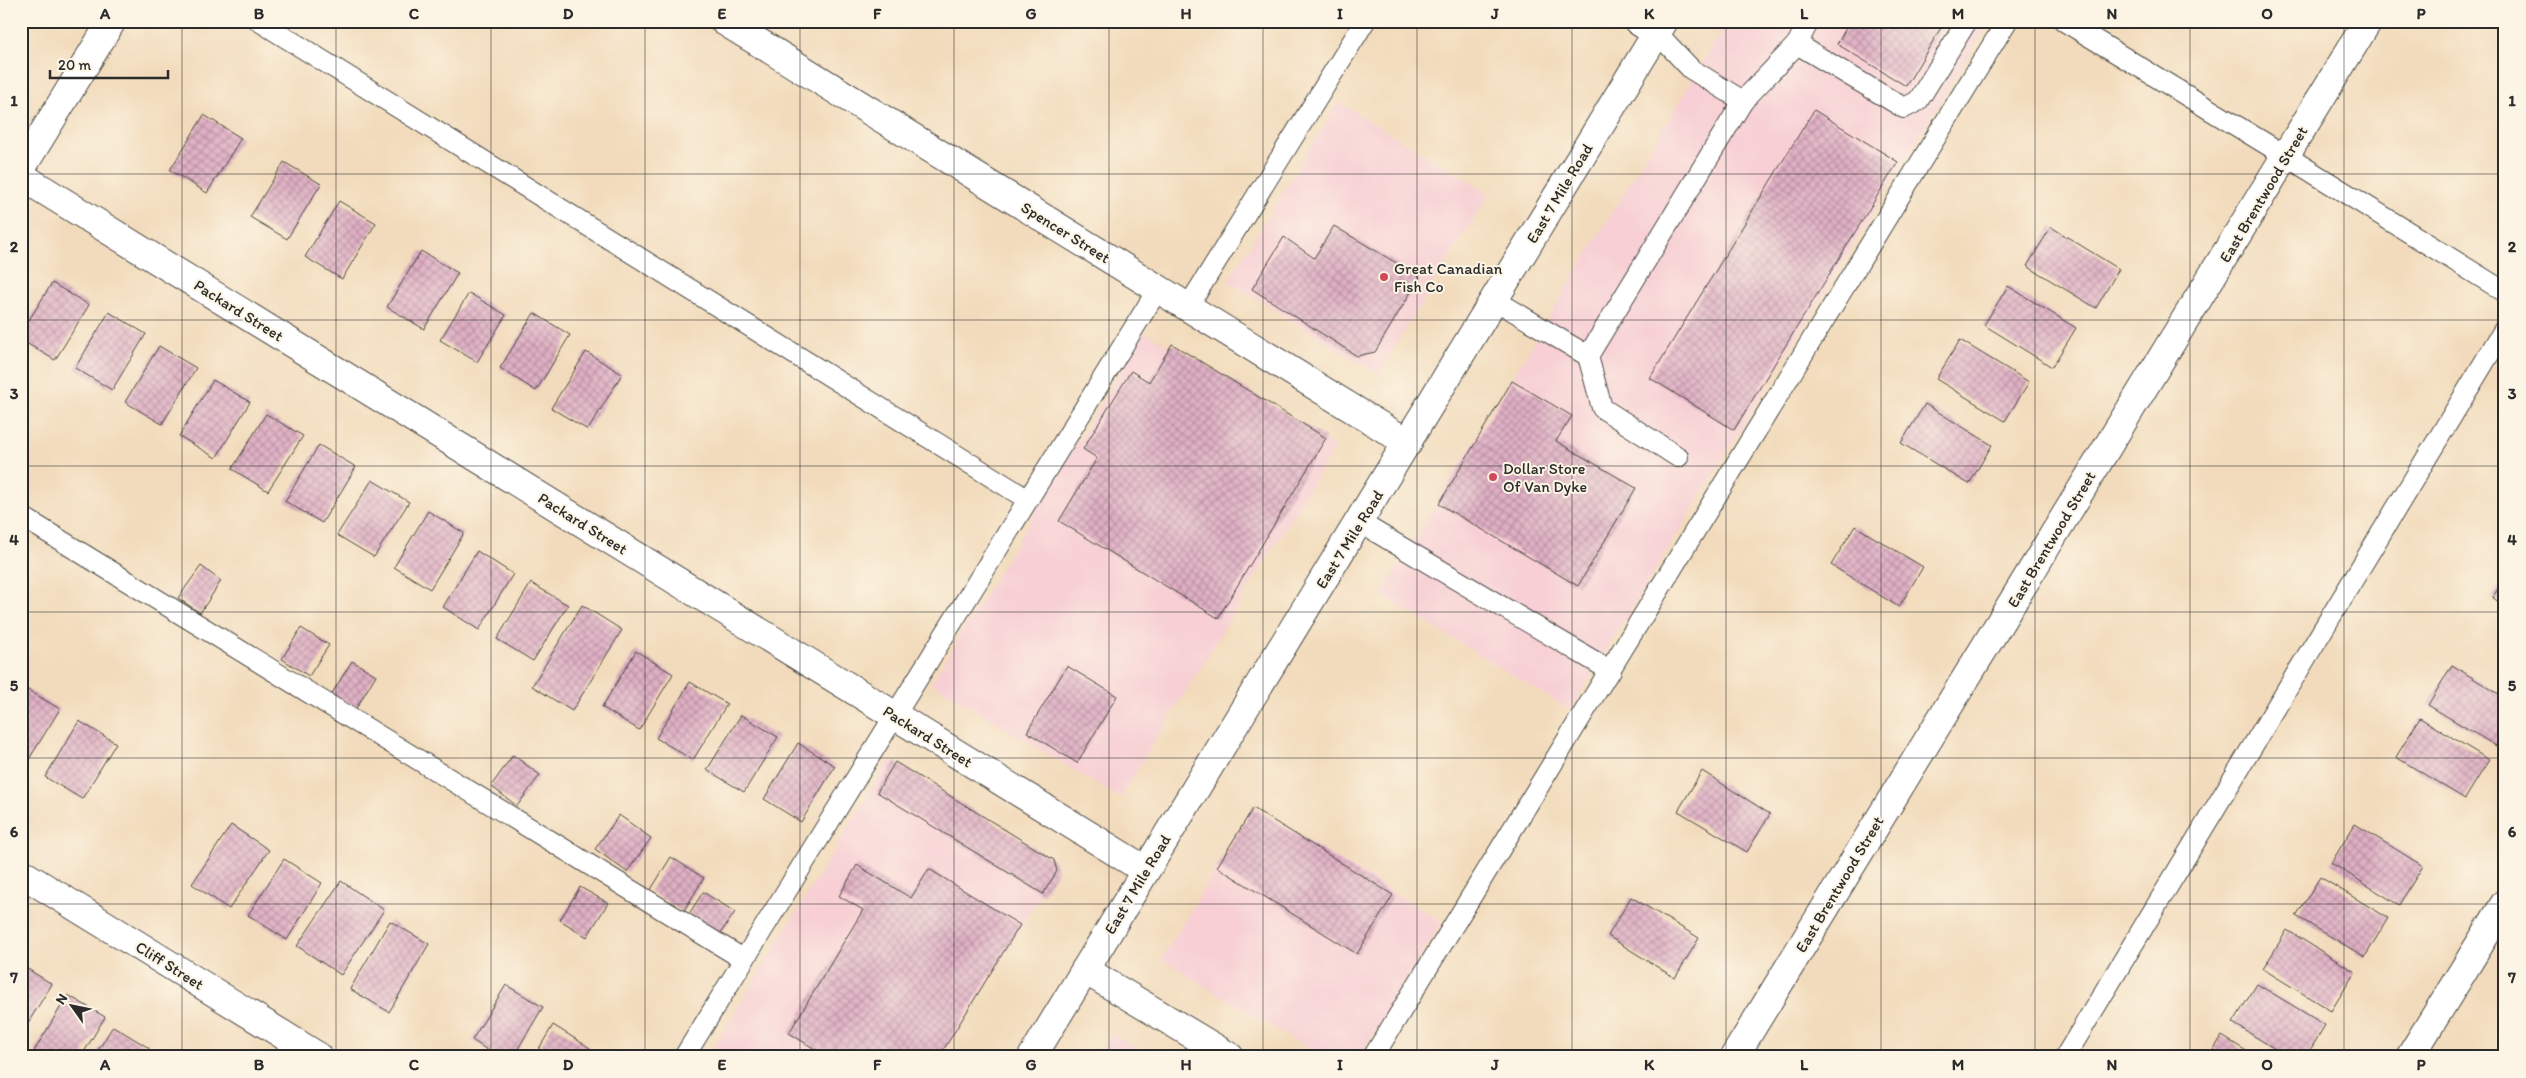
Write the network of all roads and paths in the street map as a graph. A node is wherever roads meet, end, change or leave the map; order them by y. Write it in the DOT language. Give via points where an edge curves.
graph roads {
  1 [pos="112,21"];
  2 [pos="259,21"];
  3 [pos="724,21"];
  4 [pos="1365,21"];
  5 [pos="1809,21"];
  6 [pos="1967,21"];
  7 [pos="2007,21"];
  8 [pos="2064,21"];
  9 [pos="2368,21"];
  10 [pos="1653,25"];
  11 [pos="1797,44"];
  12 [pos="1743,101"];
  13 [pos="2286,156"];
  14 [pos="21,170"];
  15 [pos="21,176"];
  16 [pos="1158,288"];
  17 [pos="2505,292"];
  18 [pos="1494,300"];
  19 [pos="1188,307"];
  20 [pos="2505,328"];
  21 [pos="1588,356"];
  22 [pos="1408,443"];
  23 [pos="1678,457"];
  24 [pos="1027,500"];
  25 [pos="21,516"];
  26 [pos="1359,522"];
  27 [pos="1610,671"];
  28 [pos="893,714"];
  29 [pos="1145,870"];
  30 [pos="21,873"];
  31 [pos="2505,902"];
  32 [pos="743,959"];
  33 [pos="1085,970"];
  34 [pos="319,1057"];
  35 [pos="684,1057"];
  36 [pos="1032,1057"];
  37 [pos="1230,1057"];
  38 [pos="1373,1057"];
  39 [pos="1734,1057"];
  40 [pos="2065,1057"];
  41 [pos="2410,1057"];
  1 -- 14 [label="street"];
  2 -- 24 [label="lane"];
  3 -- 16 [label="street, Spencer Street"];
  4 -- 19 [label="lane"];
  5 -- 11 [label="lane"];
  6 -- 11 [label="lane" via="1918,101 1904,108"];
  7 -- 27 [label="lane"];
  8 -- 13 [label="lane"];
  9 -- 13 [label="street, East Brentwood Street"];
  10 -- 12 [label="lane" via="1691,69"];
  10 -- 18 [label="street, East 7 Mile Road"];
  11 -- 12 [label="lane"];
  12 -- 21 [label="lane"];
  13 -- 17 [label="lane"];
  13 -- 39 [label="street, East Brentwood Street"];
  15 -- 28 [label="street, Packard Street"];
  16 -- 19 [label="street, Spencer Street"];
  16 -- 24 [label="lane"];
  18 -- 21 [label="lane"];
  18 -- 22 [label="street, East 7 Mile Road"];
  19 -- 22 [label="street, Spencer Street"];
  20 -- 40 [label="lane"];
  21 -- 23 [label="lane" via="1602,408"];
  22 -- 26 [label="street, East 7 Mile Road"];
  24 -- 28 [label="lane"];
  25 -- 32 [label="lane"];
  26 -- 27 [label="lane"];
  26 -- 29 [label="street, East 7 Mile Road"];
  27 -- 38 [label="lane"];
  28 -- 29 [label="street, Packard Street"];
  28 -- 32 [label="lane"];
  29 -- 33 [label="street, East 7 Mile Road"];
  30 -- 34 [label="street, Cliff Street"];
  31 -- 41 [label="street"];
  32 -- 35 [label="lane"];
  33 -- 36 [label="street, East 7 Mile Road"];
  33 -- 37 [label="street"];
}
